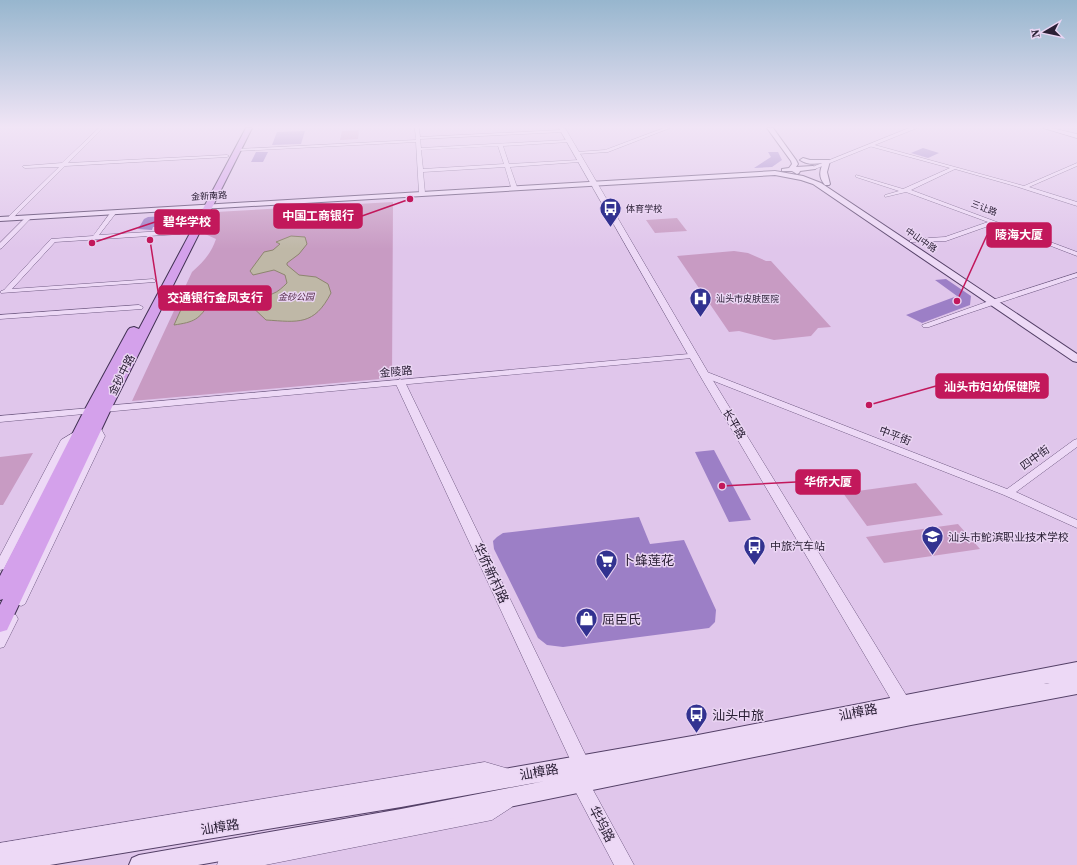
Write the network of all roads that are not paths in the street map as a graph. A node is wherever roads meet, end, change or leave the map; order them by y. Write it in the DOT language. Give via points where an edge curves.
graph roads {
  1 [pos="60,168"];
  2 [pos="221,168"];
  3 [pos="226,168"];
  4 [pos="466,168"];
  5 [pos="508,168"];
  6 [pos="585,168"];
  7 [pos="785,168"];
  8 [pos="800,168"];
  9 [pos="813,168"];
  10 [pos="824,168"];
  11 [pos="954,168"];
  12 [pos="955,168"];
  13 [pos="1067,168"];
  14 [pos="420,171"];
  15 [pos="775,172"];
  16 [pos="858,176"];
  17 [pos="593,183"];
  18 [pos="823,184"];
  19 [pos="1025,187"];
  20 [pos="514,188"];
  21 [pos="904,190"];
  22 [pos="422,193"];
  23 [pos="887,196"];
  24 [pos="1077,204"];
  25 [pos="203,207"];
  26 [pos="113,213"];
  27 [pos="11,217"];
  28 [pos="28,218"];
  29 [pos="0,219"];
  30 [pos="994,222"];
  31 [pos="180,232"];
  32 [pos="95,237"];
  33 [pos="912,241"];
  34 [pos="0,247"];
  35 [pos="1077,254"];
  36 [pos="1077,275"];
  37 [pos="153,281"];
  38 [pos="3,292"];
  39 [pos="995,301"];
  40 [pos="139,307"];
  41 [pos="0,317"];
  42 [pos="926,325"];
  43 [pos="1077,349"];
  44 [pos="689,356"];
  45 [pos="1077,359"];
  46 [pos="704,374"];
  47 [pos="400,382"];
  48 [pos="98,410"];
  49 [pos="0,419"];
  50 [pos="88,429"];
  51 [pos="1077,442"];
  52 [pos="1008,493"];
  53 [pos="1077,524"];
  54 [pos="16,563"];
  55 [pos="0,593"];
  56 [pos="0,624"];
  57 [pos="0,643"];
  58 [pos="1077,670"];
  59 [pos="1077,686"];
  60 [pos="904,711"];
  61 [pos="581,774"];
  62 [pos="513,776"];
  63 [pos="516,796"];
  64 [pos="0,851"];
  65 [pos="0,863"];
  66 [pos="139,865"];
  67 [pos="225,865"];
  68 [pos="624,865"];
  1 -- 27 [label="street"];
  2 -- 25 [label="main road, 金砂中路"];
  3 -- 25 [label="main road, 金砂中路"];
  4 -- 14 [label="street"];
  5 -- 20 [label="street"];
  6 -- 17 [label="street, 长平路"];
  7 -- 15 [label="main road, 金新南路"];
  8 -- 18 [label="main road, 中山中路"];
  9 -- 18 [label="main road, 中山中路"];
  10 -- 18 [label="main road"];
  11 -- 21 [label="street"];
  12 -- 19 [label="street"];
  13 -- 19 [label="street"];
  14 -- 22 [label="street"];
  15 -- 17 [label="main road, 金新南路"];
  15 -- 18 [label="main road, 金新南路"];
  16 -- 21 [label="street, 三让路"];
  17 -- 20 [label="main road, 金新南路"];
  17 -- 25 [label="main road, 金新南路"];
  17 -- 44 [label="street, 长平路"];
  17 -- 46 [label="street, 长平路"];
  18 -- 33 [label="main road, 中山中路"];
  18 -- 39 [label="main road, 中山中路"];
  19 -- 24 [label="street"];
  20 -- 22 [label="main road, 金新南路"];
  21 -- 23 [label="street"];
  21 -- 30 [label="street, 三让路"];
  22 -- 25 [label="main road, 金新南路"];
  25 -- 26 [label="main road, 金新南路"];
  25 -- 27 [label="main road, 金新南路"];
  25 -- 48 [label="main road, 金砂中路"];
  26 -- 28 [label="main road, 金新南路"];
  26 -- 32 [label="street"];
  27 -- 28 [label="street"];
  27 -- 29 [label="main road, 金新南路"];
  28 -- 29 [label="main road, 金新南路"];
  28 -- 34 [label="street"];
  30 -- 33 [label="street" via="946,239"];
  30 -- 35 [label="street, 三让路"];
  31 -- 32 [label="street"];
  32 -- 38 [label="street" via="53,240"];
  33 -- 39 [label="main road, 中山中路"];
  36 -- 39 [label="street"];
  37 -- 38 [label="street"];
  39 -- 42 [label="street"];
  39 -- 43 [label="main road, 中山中路"];
  39 -- 45 [label="main road, 中山中路"];
  40 -- 41 [label="street"];
  44 -- 47 [label="street, 金陵路"];
  44 -- 60 [label="street, 长平路"];
  46 -- 52 [label="street, 中平街"];
  46 -- 60 [label="street, 长平路"];
  47 -- 48 [label="street, 金陵路"];
  47 -- 61 [label="street, 华侨新村路"];
  48 -- 49 [label="street, 金陵路"];
  48 -- 50 [label="main road, 金砂中路"];
  50 -- 54 [label="main road, 金砂中路"];
  50 -- 54 [label="street" via="66,440"];
  50 -- 57 [label="street" via="100,436"];
  51 -- 52 [label="street, 四中街"];
  52 -- 53 [label="street, 中平街"];
  54 -- 55 [label="main road, 金砂中路"];
  54 -- 56 [label="main road, 金砂中路"];
  58 -- 60 [label="main road, 汕樟路"];
  59 -- 60 [label="main road, 汕樟路"];
  60 -- 61 [label="main road, 汕樟路"];
  61 -- 62 [label="main road, 汕樟路"];
  61 -- 63 [label="main road, 汕樟路"];
  61 -- 68 [label="street, 华坞路"];
  62 -- 64 [label="street" via="485,768"];
  62 -- 65 [label="main road, 汕樟路"];
  63 -- 66 [label="main road, 汕樟路"];
  63 -- 67 [label="street" via="492,813"];
}
